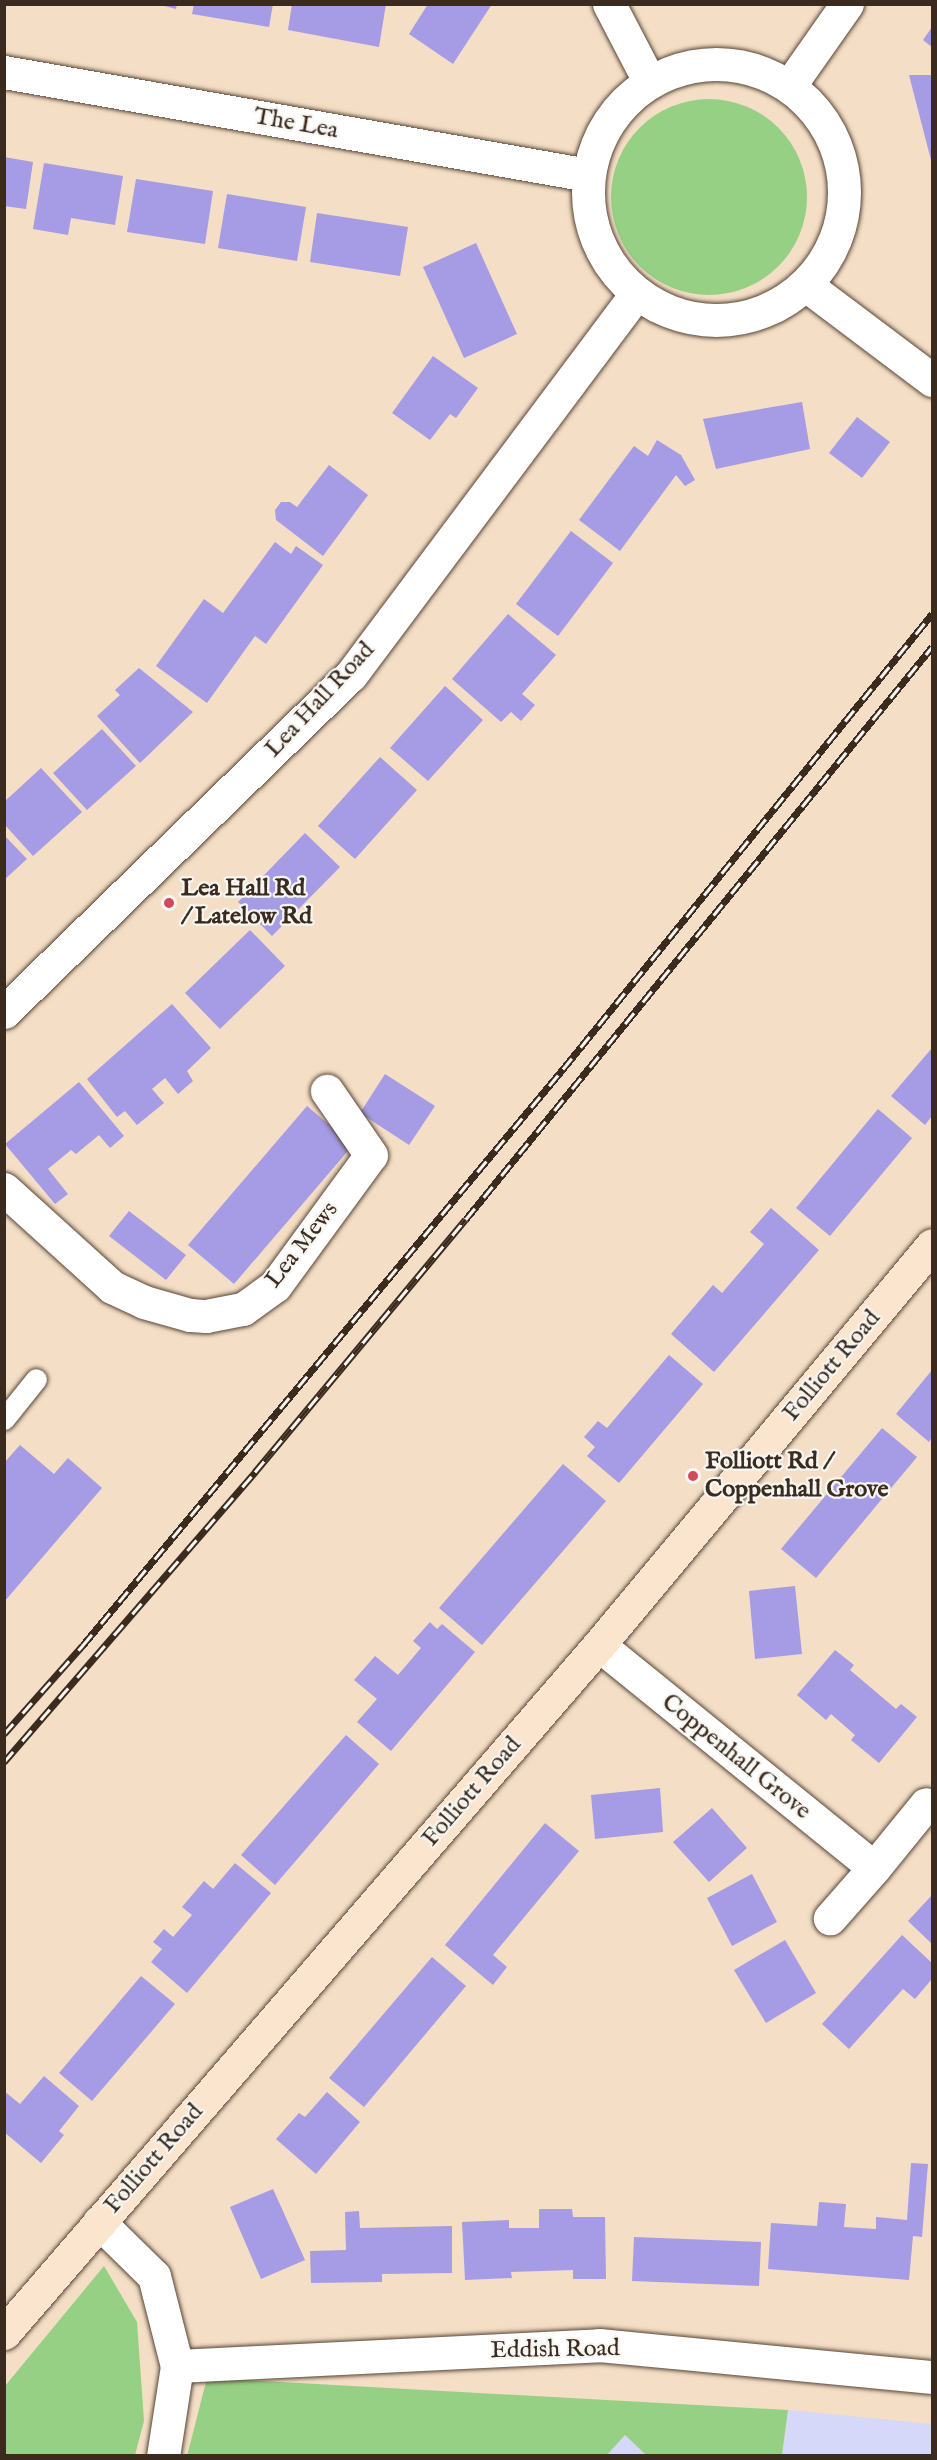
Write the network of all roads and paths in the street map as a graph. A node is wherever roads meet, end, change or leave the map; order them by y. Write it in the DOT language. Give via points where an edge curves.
graph roads {
  1 [pos="609,4"];
  2 [pos="847,4"];
  3 [pos="4,72"];
  4 [pos="649,81"];
  5 [pos="790,85"];
  6 [pos="588,175"];
  7 [pos="806,285"];
  8 [pos="636,294"];
  9 [pos="933,380"];
  10 [pos="4,1012"];
  11 [pos="327,1091"];
  12 [pos="4,1188"];
  13 [pos="933,1245"];
  14 [pos="36,1379"];
  15 [pos="4,1419"];
  16 [pos="598,1645"];
  17 [pos="926,1804"];
  18 [pos="874,1868"];
  19 [pos="830,1918"];
  20 [pos="99,2222"];
  21 [pos="4,2333"];
  22 [pos="177,2366"];
  23 [pos="933,2377"];
  24 [pos="163,2456"];
  1 -- 4 [label="street"];
  2 -- 5 [label="street"];
  3 -- 6 [label="street, The Lea"];
  4 -- 5 [label="street" via="696,64 745,65"];
  4 -- 6 [label="street" via="620,105 598,138"];
  5 -- 7 [label="street" via="822,117 841,158 844,204 833,248"];
  6 -- 8 [label="street" via="590,219 606,261"];
  7 -- 8 [label="street" via="768,311 723,321 677,315"];
  7 -- 9 [label="street"];
  8 -- 10 [label="street, Lea Hall Road" via="351,675"];
  11 -- 12 [label="street, Lea Mews" via="371,1155 275,1286 243,1309 190,1315 144,1302 112,1287"];
  13 -- 16 [label="street, Folliott Road"];
  14 -- 15 [label="lane"];
  16 -- 18 [label="street, Coppenhall Grove"];
  16 -- 20 [label="street, Folliott Road"];
  17 -- 18 [label="street"];
  18 -- 19 [label="street"];
  20 -- 21 [label="street, Folliott Road"];
  20 -- 22 [label="street" via="154,2276"];
  22 -- 23 [label="street, Eddish Road" via="599,2345"];
  22 -- 24 [label="street"];
}
